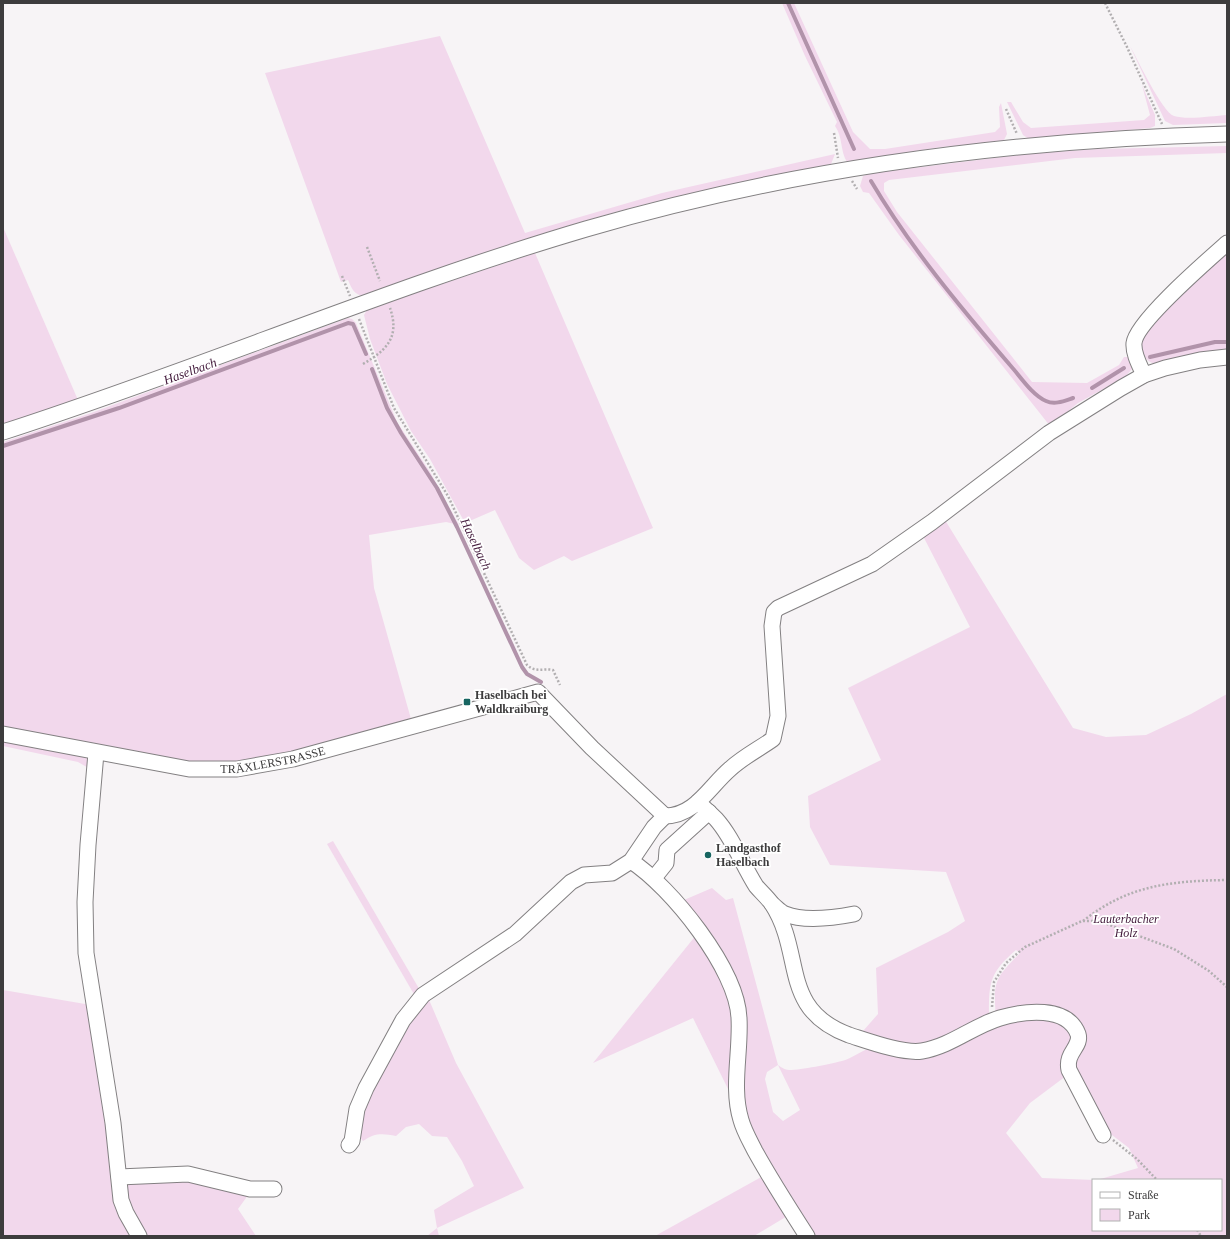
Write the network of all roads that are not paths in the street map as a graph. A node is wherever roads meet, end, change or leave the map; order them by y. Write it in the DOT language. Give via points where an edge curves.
graph roads {
  1 [pos="1227,134"];
  2 [pos="1227,243"];
  3 [pos="1227,357"];
  4 [pos="1144,375"];
  5 [pos="3,432"];
  6 [pos="3,734"];
  7 [pos="96,753"];
  8 [pos="703,807"];
  9 [pos="665,816"];
  10 [pos="631,861"];
  11 [pos="654,878"];
  12 [pos="772,904"];
  13 [pos="854,914"];
  14 [pos="1103,1135"];
  15 [pos="349,1144"];
  16 [pos="119,1177"];
  17 [pos="274,1189"];
  18 [pos="139,1236"];
  19 [pos="807,1236"];
  1 -- 5 [label="street" via="1023,146 916,158 840,170 669,207 520,250 354,306 97,402"];
  2 -- 4 [label="street" via="1163,304 1138,332 1134,343 1135,353"];
  3 -- 4 [label="street" via="1183,364"];
  4 -- 8 [label="street" via="1049,433 872,564 778,608 774,612 772,626 778,716 775,734 773,739 731,768"];
  6 -- 7 [label="street, TRÄXLERSTRASSE"];
  7 -- 9 [label="street, TRÄXLERSTRASSE" via="189,769 237,769 293,759 538,692 592,748"];
  7 -- 16 [label="street" via="88,845 86,954"];
  8 -- 9 [label="street" via="678,815"];
  8 -- 11 [label="street" via="667,850 666,863"];
  8 -- 12 [label="street" via="716,819 757,888"];
  9 -- 10 [label="street" via="654,827"];
  10 -- 11 [label="street"];
  10 -- 15 [label="street" via="612,873 584,875 571,882 515,934 423,995 403,1020 366,1088 357,1109 352,1140"];
  11 -- 19 [label="street" via="697,926 724,972 739,1015 736,1101 741,1121 766,1171"];
  12 -- 13 [label="street" via="783,913 794,916 835,918"];
  12 -- 14 [label="street" via="790,949 799,990 809,1009 832,1028 864,1040 917,1052 948,1043 1001,1018 1044,1012 1063,1017 1070,1022 1079,1036 1079,1041 1070,1053 1069,1070"];
  16 -- 17 [label="street" via="188,1174 250,1189"];
  16 -- 18 [label="street" via="123,1207"];
}
